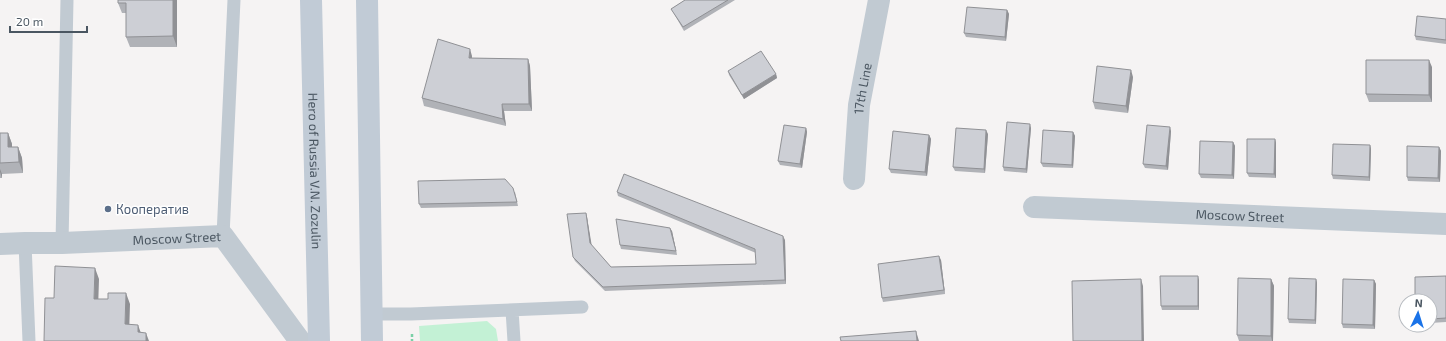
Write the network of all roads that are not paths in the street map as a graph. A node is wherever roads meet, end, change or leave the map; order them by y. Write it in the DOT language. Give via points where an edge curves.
graph roads {
  1 [pos="67,0"];
  2 [pos="234,0"];
  3 [pos="311,0"];
  4 [pos="367,0"];
  5 [pos="879,0"];
  6 [pos="854,178"];
  7 [pos="1034,207"];
  8 [pos="1446,224"];
  9 [pos="223,236"];
  10 [pos="25,242"];
  11 [pos="62,243"];
  12 [pos="0,244"];
  13 [pos="582,307"];
  14 [pos="512,310"];
  15 [pos="371,314"];
  16 [pos="29,341"];
  17 [pos="300,341"];
  18 [pos="319,341"];
  19 [pos="372,341"];
  20 [pos="514,341"];
  1 -- 11 [label="lane"];
  2 -- 9 [label="lane"];
  3 -- 18 [label="main road, Hero of Russia V.N. Zozulin"];
  4 -- 15 [label="main road"];
  5 -- 6 [label="street, 17th Line" via="859,105"];
  7 -- 8 [label="street, Moscow Street"];
  9 -- 11 [label="street, Moscow Street"];
  9 -- 17 [label="street, Moscow Street"];
  10 -- 11 [label="street, Moscow Street"];
  10 -- 12 [label="street, Moscow Street"];
  10 -- 16 [label="lane"];
  13 -- 14 [label="lane"];
  14 -- 15 [label="lane"];
  14 -- 20 [label="lane"];
  15 -- 19 [label="main road"];
}
